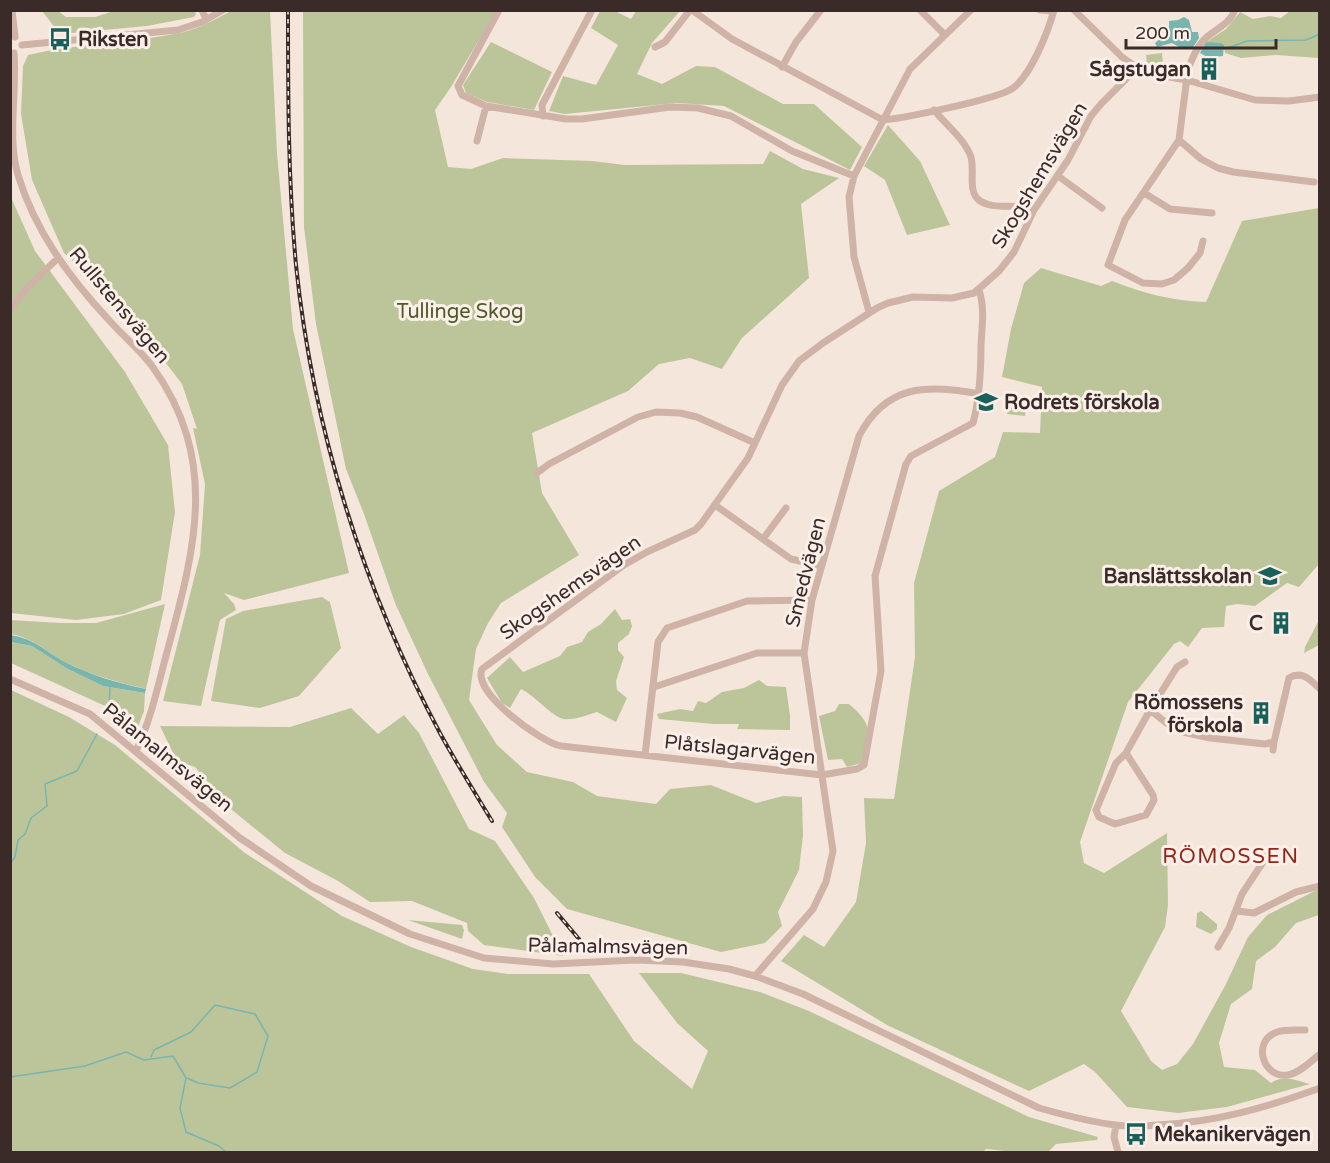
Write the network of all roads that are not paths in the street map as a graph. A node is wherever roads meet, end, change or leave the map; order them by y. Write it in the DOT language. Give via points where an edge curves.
graph roads {
  1 [pos="12,10"];
  2 [pos="202,10"];
  3 [pos="223,10"];
  4 [pos="500,10"];
  5 [pos="592,10"];
  6 [pos="691,10"];
  7 [pos="821,10"];
  8 [pos="920,10"];
  9 [pos="971,10"];
  10 [pos="1040,10"];
  11 [pos="1074,10"];
  12 [pos="1236,10"];
  13 [pos="1054,11"];
  14 [pos="206,19"];
  15 [pos="944,34"];
  16 [pos="13,38"];
  17 [pos="22,45"];
  18 [pos="655,47"];
  19 [pos="12,52"];
  20 [pos="782,67"];
  21 [pos="1137,68"];
  22 [pos="1187,80"];
  23 [pos="1320,97"];
  24 [pos="486,106"];
  25 [pos="934,110"];
  26 [pos="543,116"];
  27 [pos="883,120"];
  28 [pos="1179,140"];
  29 [pos="477,141"];
  30 [pos="854,176"];
  31 [pos="1058,176"];
  32 [pos="1314,182"];
  33 [pos="1144,193"];
  34 [pos="1102,208"];
  35 [pos="1034,210"];
  36 [pos="1212,213"];
  37 [pos="1203,241"];
  38 [pos="58,258"];
  39 [pos="979,290"];
  40 [pos="10,309"];
  41 [pos="869,312"];
  42 [pos="979,394"];
  43 [pos="755,443"];
  44 [pos="537,473"];
  45 [pos="715,505"];
  46 [pos="786,508"];
  47 [pos="763,539"];
  48 [pos="822,566"];
  49 [pos="812,600"];
  50 [pos="804,653"];
  51 [pos="1185,662"];
  52 [pos="480,676"];
  53 [pos="10,679"];
  54 [pos="654,687"];
  55 [pos="1320,689"];
  56 [pos="1150,710"];
  57 [pos="1274,741"];
  58 [pos="1273,750"];
  59 [pos="136,751"];
  60 [pos="1126,753"];
  61 [pos="645,755"];
  62 [pos="822,775"];
  63 [pos="1271,850"];
  64 [pos="1320,886"];
  65 [pos="1237,911"];
  66 [pos="1218,947"];
  67 [pos="754,976"];
  68 [pos="1305,1030"];
  69 [pos="1320,1054"];
  70 [pos="1320,1088"];
  71 [pos="1116,1125"];
  72 [pos="1118,1152"];
  1 -- 16 [label="street"];
  2 -- 14 [label="street"];
  3 -- 14 [label="street"];
  4 -- 24 [label="street" via="458,89"];
  5 -- 26 [label="street" via="542,105"];
  6 -- 18 [label="street"];
  6 -- 20 [label="street"];
  7 -- 20 [label="street"];
  8 -- 15 [label="street"];
  9 -- 15 [label="street"];
  10 -- 13 [label="street"];
  11 -- 21 [label="street"];
  12 -- 22 [label="street" via="1230,20 1201,43"];
  13 -- 25 [label="street" via="1042,45 1013,89"];
  14 -- 17 [label="street" via="158,33"];
  15 -- 27 [label="street" via="910,69"];
  16 -- 17 [label="street" via="20,39"];
  17 -- 19 [label="street"];
  19 -- 38 [label="street, Rullstensvägen" via="16,166 37,222"];
  20 -- 27 [label="street"];
  21 -- 22 [label="street" via="1156,76"];
  21 -- 31 [label="street, Skogshemsvägen" via="1091,116"];
  22 -- 23 [label="street" via="1265,101"];
  22 -- 28 [label="street"];
  24 -- 26 [label="street"];
  24 -- 29 [label="street"];
  25 -- 27 [label="street"];
  25 -- 35 [label="street" via="966,147 979,200 989,205"];
  26 -- 30 [label="street" via="582,119 670,107 698,108 731,116 792,151"];
  27 -- 30 [label="street"];
  28 -- 32 [label="street" via="1218,168"];
  28 -- 33 [label="street"];
  30 -- 41 [label="street" via="849,197 855,257"];
  31 -- 34 [label="street"];
  31 -- 35 [label="street, Skogshemsvägen"];
  33 -- 36 [label="street" via="1170,209"];
  33 -- 37 [label="street" via="1118,236 1110,268 1143,284 1169,282 1194,260"];
  35 -- 39 [label="street, Skogshemsvägen" via="1014,252"];
  38 -- 40 [label="street"];
  38 -- 59 [label="street, Rullstensvägen" via="156,373 185,432 195,472 197,508 191,554 146,729"];
  39 -- 41 [label="street, Skogshemsvägen" via="952,298 913,297"];
  39 -- 42 [label="street, Plåtslagarvägen" via="983,310"];
  41 -- 43 [label="street, Skogshemsvägen" via="800,361 782,384"];
  42 -- 48 [label="street, Smedvägen" via="939,387 923,389 901,394 874,413 859,436"];
  42 -- 62 [label="street, Plåtslagarvägen" via="973,423 911,456 906,465 875,576 881,671 866,761 857,769"];
  43 -- 44 [label="street" via="697,417 656,412 631,421"];
  43 -- 45 [label="street, Skogshemsvägen"];
  45 -- 47 [label="street"];
  45 -- 52 [label="street, Skogshemsvägen" via="695,530 624,566 482,669"];
  46 -- 47 [label="street"];
  47 -- 48 [label="street" via="791,559"];
  48 -- 49 [label="street, Smedvägen"];
  49 -- 50 [label="street, Smedvägen"];
  49 -- 54 [label="street" via="747,601 667,628 658,642"];
  50 -- 54 [label="street" via="758,652"];
  50 -- 62 [label="street, Smedvägen"];
  51 -- 56 [label="street" via="1178,666"];
  52 -- 61 [label="street, Plåtslagarvägen" via="500,708 552,744"];
  53 -- 59 [label="street, Pålamalmsvägen" via="90,714"];
  54 -- 61 [label="street"];
  55 -- 57 [label="street" via="1304,676 1289,678"];
  56 -- 57 [label="street" via="1168,725 1193,735 1265,744"];
  56 -- 60 [label="street"];
  57 -- 58 [label="street"];
  59 -- 67 [label="street, Pålamalmsvägen" via="240,838 311,886 410,934 484,958 553,964 683,962"];
  60 -- 60 [label="street" via="1116,763 1096,810 1099,817 1115,824 1146,815 1154,800"];
  61 -- 62 [label="street, Plåtslagarvägen"];
  62 -- 67 [label="street, Smedvägen" via="833,851 826,882 813,909"];
  63 -- 65 [label="street" via="1242,894"];
  64 -- 65 [label="street" via="1289,894 1254,913"];
  65 -- 66 [label="street"];
  67 -- 71 [label="street, Pålamalmsvägen" via="803,994 1039,1108"];
  68 -- 69 [label="street" via="1280,1031 1267,1039 1262,1051 1267,1066 1275,1073 1295,1073"];
  70 -- 71 [label="street, Pålamalmsvägen" via="1209,1121"];
  71 -- 72 [label="street"];
}
